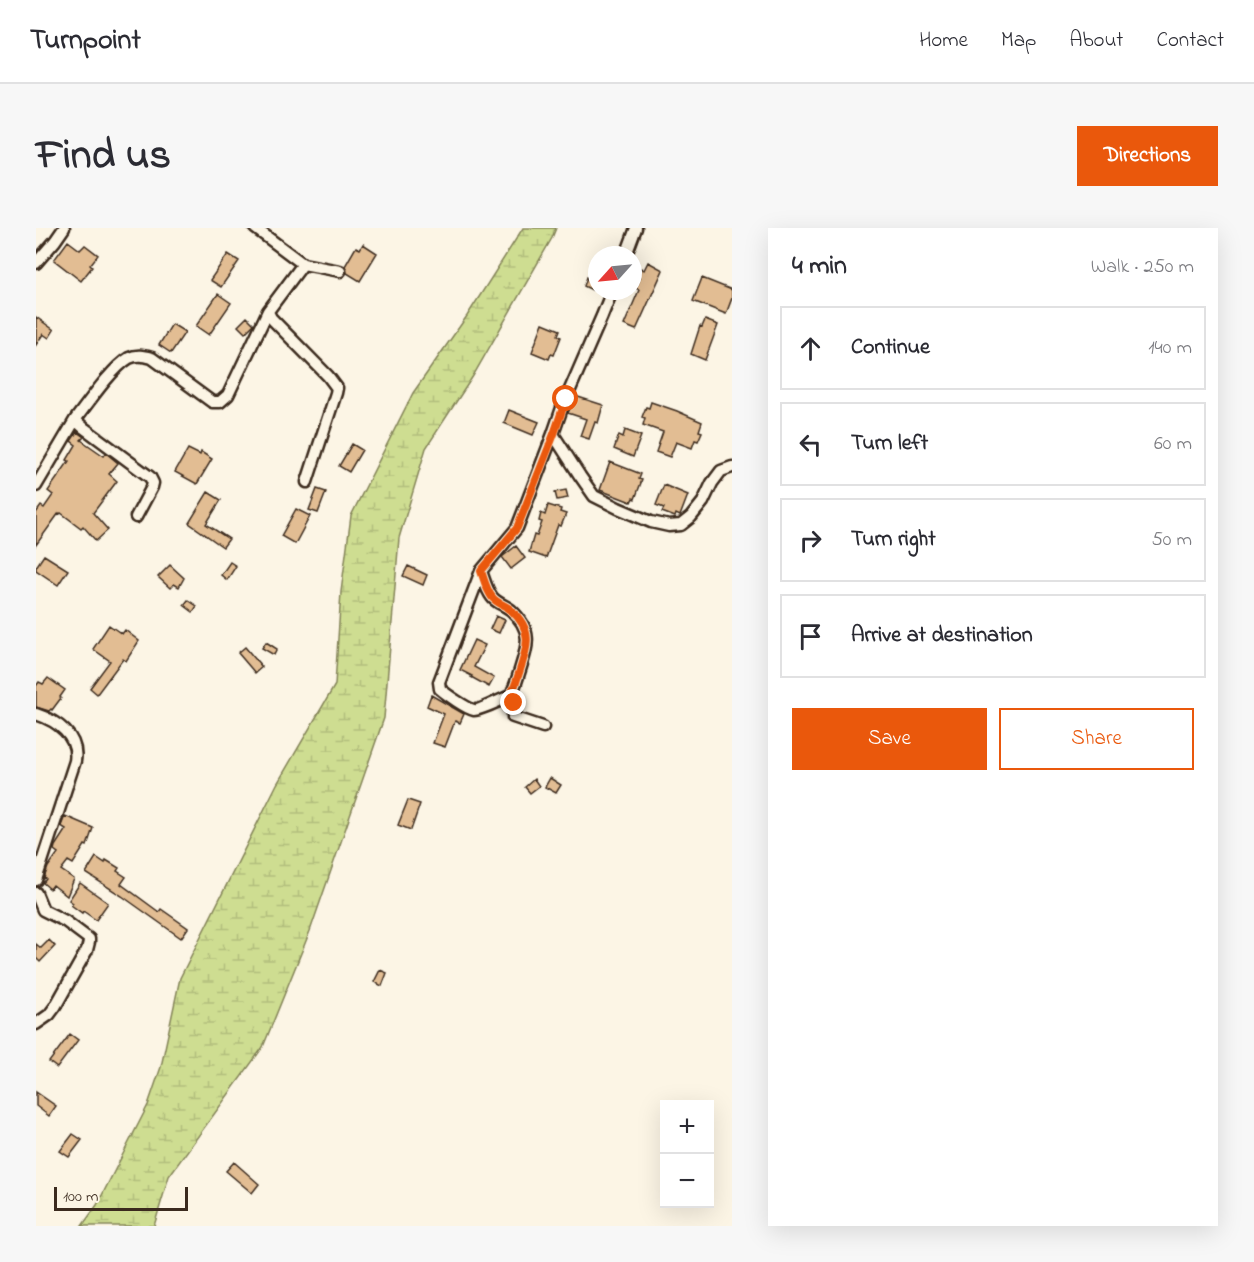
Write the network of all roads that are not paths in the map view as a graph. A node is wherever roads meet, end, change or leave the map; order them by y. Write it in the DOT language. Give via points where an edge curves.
graph roads {
  1 [pos="64,228"];
  2 [pos="255,228"];
  3 [pos="636,228"];
  4 [pos="629,246"];
  5 [pos="36,263"];
  6 [pos="303,264"];
  7 [pos="340,271"];
  8 [pos="608,300"];
  9 [pos="268,310"];
  10 [pos="75,420"];
  11 [pos="554,434"];
  12 [pos="732,467"];
  13 [pos="307,482"];
  14 [pos="36,486"];
  15 [pos="136,517"];
  16 [pos="481,571"];
  17 [pos="510,696"];
  18 [pos="36,714"];
  19 [pos="543,728"];
  20 [pos="36,880"];
  21 [pos="36,893"];
  22 [pos="36,1024"];
  1 -- 5 [label="street"];
  2 -- 6 [label="street"];
  3 -- 4 [label="street"];
  6 -- 7 [label="street"];
  6 -- 9 [label="street"];
  8 -- 11 [label="street"];
  9 -- 10 [label="street" via="228,395 220,402 212,402 160,363 141,355 130,358 116,370"];
  9 -- 13 [label="street" via="271,318 337,388"];
  10 -- 14 [label="street"];
  10 -- 15 [label="street" via="150,477 152,487"];
  11 -- 12 [label="street" via="594,496 669,526 681,525 691,517 721,471"];
  11 -- 16 [label="street" via="517,528"];
  16 -- 17 [label="street" via="493,599 511,610 527,635 527,649"];
  16 -- 17 [label="street" via="439,682 440,689 474,710"];
  17 -- 19 [label="street" via="513,717"];
  18 -- 20 [label="street" via="64,729 76,755"];
  21 -- 22 [label="street" via="43,910 65,921 89,942 55,1007"];
}
